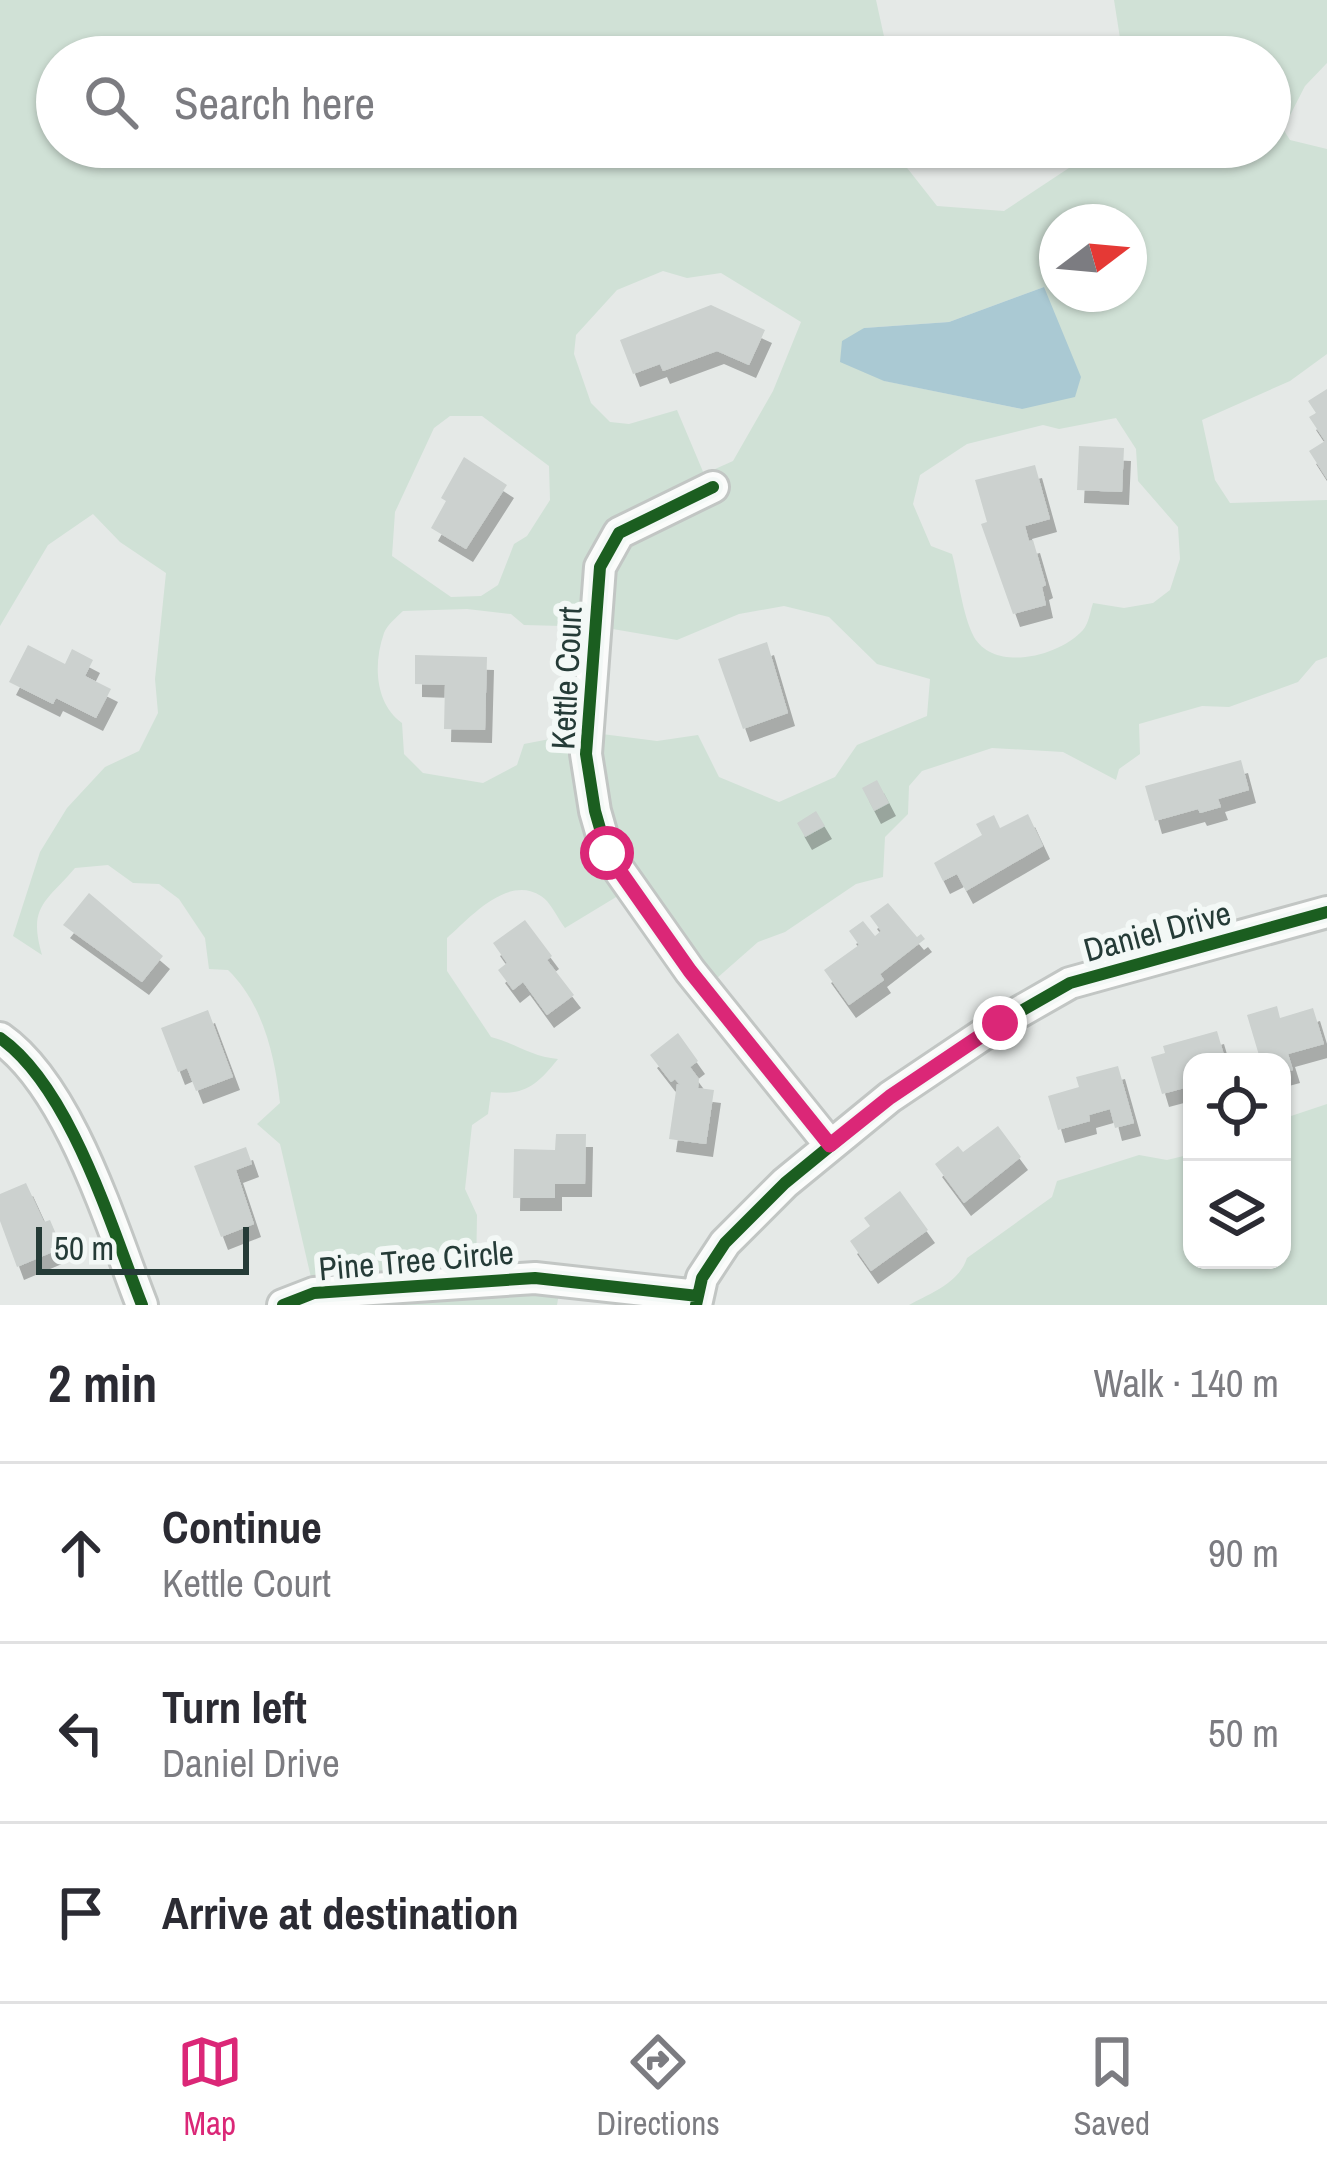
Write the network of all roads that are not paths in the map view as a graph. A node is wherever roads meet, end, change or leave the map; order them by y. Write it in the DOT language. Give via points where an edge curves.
graph roads {
  1 [pos="713,487"];
  2 [pos="1327,912"];
  3 [pos="0,1038"];
  4 [pos="830,1145"];
  5 [pos="697,1300"];
  6 [pos="142,1305"];
  7 [pos="283,1305"];
  1 -- 4 [label="street, Kettle Court" via="619,533 600,567 586,754 595,811 607,853 690,971"];
  2 -- 4 [label="street, Daniel Drive" via="1070,983 926,1072"];
  3 -- 6 [label="street" via="62,1111"];
  4 -- 5 [label="street, Daniel Drive" via="724,1243"];
  5 -- 7 [label="street, Pine Tree Circle" via="535,1278 314,1293"];
}
